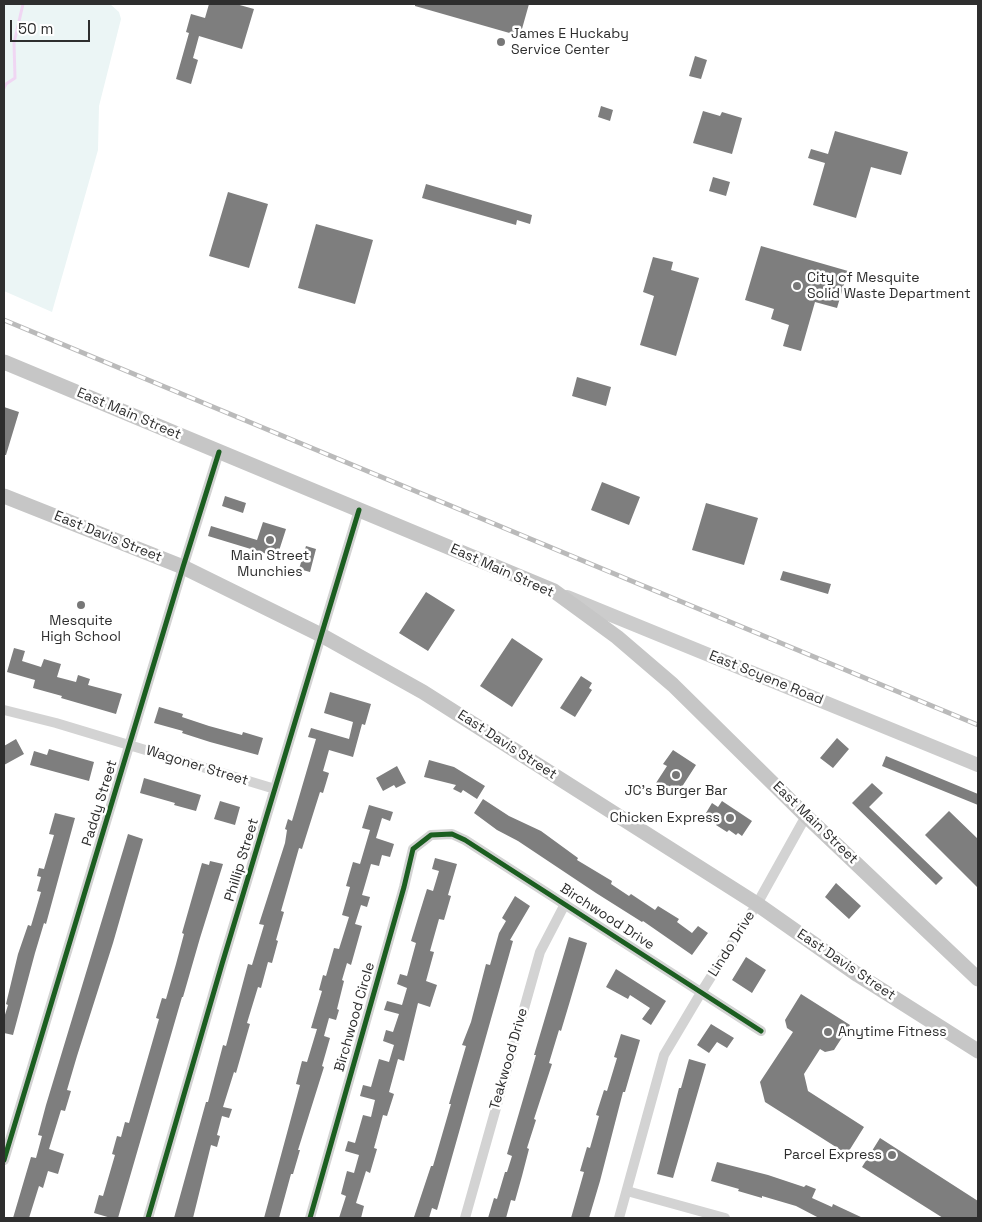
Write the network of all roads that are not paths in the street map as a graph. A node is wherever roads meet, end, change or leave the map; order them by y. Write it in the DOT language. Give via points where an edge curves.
graph roads {
  1 [pos="4,362"];
  2 [pos="219,452"];
  3 [pos="4,496"];
  4 [pos="359,510"];
  5 [pos="183,567"];
  6 [pos="554,591"];
  7 [pos="321,635"];
  8 [pos="4,710"];
  9 [pos="129,745"];
  10 [pos="978,765"];
  11 [pos="275,789"];
  12 [pos="806,816"];
  13 [pos="437,835"];
  14 [pos="565,904"];
  15 [pos="757,904"];
  16 [pos="978,979"];
  17 [pos="702,992"];
  18 [pos="761,1031"];
  19 [pos="978,1051"];
  20 [pos="4,1160"];
  21 [pos="627,1191"];
  22 [pos="148,1218"];
  23 [pos="310,1218"];
  24 [pos="465,1218"];
  25 [pos="619,1218"];
  26 [pos="725,1218"];
  1 -- 2 [label="main road, East Main Street"];
  2 -- 4 [label="main road, East Main Street"];
  2 -- 5 [label="street, Paddy Street"];
  3 -- 5 [label="main road, East Davis Street"];
  4 -- 6 [label="main road, East Main Street"];
  4 -- 7 [label="street, Phillip Street"];
  5 -- 7 [label="main road, East Davis Street"];
  5 -- 9 [label="street, Paddy Street"];
  6 -- 10 [label="street, East Scyene Road"];
  6 -- 12 [label="main road, East Main Street" via="617,637 673,684"];
  7 -- 11 [label="street, Phillip Street"];
  7 -- 15 [label="main road, East Davis Street" via="441,703"];
  8 -- 9 [label="street, Wagoner Street"];
  9 -- 11 [label="street, Wagoner Street"];
  9 -- 20 [label="street, Paddy Street"];
  11 -- 22 [label="street, Phillip Street"];
  12 -- 15 [label="street, Lindo Drive"];
  12 -- 16 [label="main road, East Main Street"];
  13 -- 14 [label="street, Birchwood Drive" via="452,834 465,840"];
  13 -- 23 [label="street, Birchwood Circle" via="431,835 413,849"];
  14 -- 17 [label="street, Birchwood Drive"];
  14 -- 24 [label="street, Teakwood Drive" via="540,952"];
  15 -- 17 [label="street, Lindo Drive"];
  15 -- 19 [label="main road, East Davis Street" via="858,975"];
  17 -- 18 [label="street, Birchwood Drive"];
  17 -- 21 [label="street, Lindo Drive" via="664,1055"];
  21 -- 25 [label="street, Lindo Drive"];
  21 -- 26 [label="street"];
}
